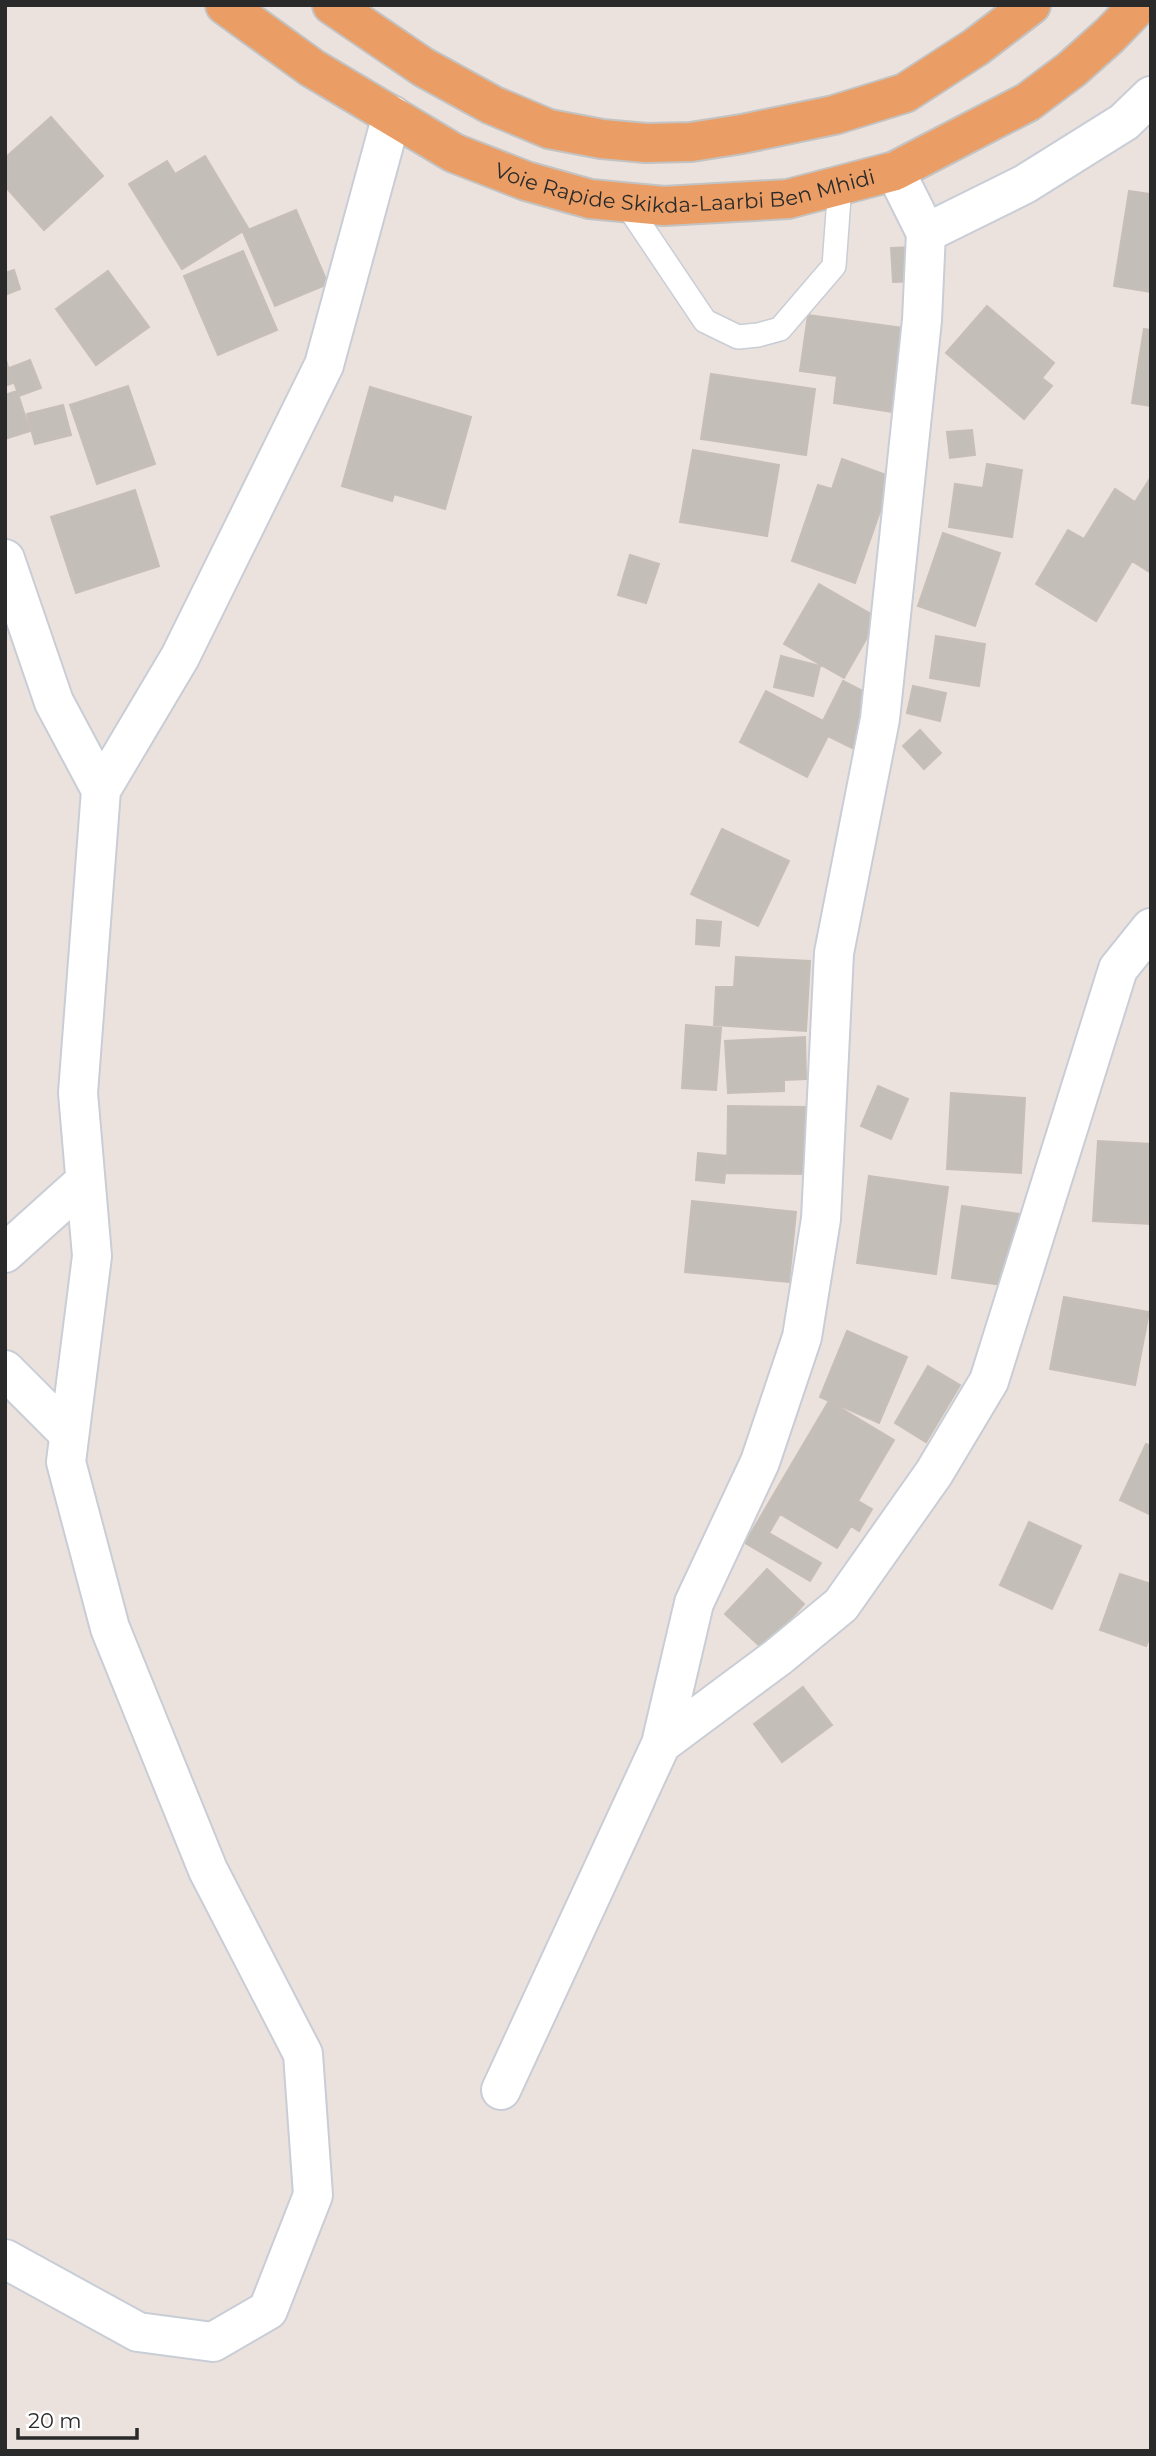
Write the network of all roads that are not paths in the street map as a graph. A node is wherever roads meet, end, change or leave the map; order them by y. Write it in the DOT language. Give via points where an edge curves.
graph roads {
  1 [pos="225,5"];
  2 [pos="332,5"];
  3 [pos="1031,5"];
  4 [pos="1139,5"];
  5 [pos="1151,96"];
  6 [pos="392,116"];
  7 [pos="895,171"];
  8 [pos="840,185"];
  9 [pos="625,202"];
  10 [pos="926,233"];
  11 [pos="5,559"];
  12 [pos="101,790"];
  13 [pos="1151,928"];
  14 [pos="85,1181"];
  15 [pos="5,1253"];
  16 [pos="5,1370"];
  17 [pos="69,1434"];
  18 [pos="661,1744"];
  19 [pos="502,2090"];
  20 [pos="5,2259"];
  1 -- 6 [label="highway, Voie Rapide Skikda-Laarbi Ben Mhidi" via="312,68"];
  2 -- 3 [label="highway, Voie Rapide Skikda-Laarbi Ben Mhidi" via="423,67 492,105 549,129 657,143 742,134 834,115 905,93"];
  4 -- 7 [label="highway, Voie Rapide Skikda-Laarbi Ben Mhidi" via="1072,69 1028,102"];
  5 -- 10 [label="street" via="1124,122 1025,184"];
  6 -- 9 [label="highway, Voie Rapide Skikda-Laarbi Ben Mhidi" via="454,153 526,181 590,199"];
  6 -- 12 [label="street" via="324,365 180,657"];
  7 -- 8 [label="highway, Voie Rapide Skikda-Laarbi Ben Mhidi"];
  7 -- 10 [label="street"];
  8 -- 9 [label="highway, Voie Rapide Skikda-Laarbi Ben Mhidi" via="776,200 664,206"];
  8 -- 9 [label="lane" via="834,266 780,329 738,337 705,321"];
  10 -- 18 [label="street" via="922,320 880,719 834,953 821,1219 802,1337 760,1462 694,1603"];
  11 -- 12 [label="street" via="54,702"];
  12 -- 14 [label="street" via="78,1093"];
  13 -- 18 [label="street" via="1118,969 989,1381 934,1473 841,1605"];
  14 -- 15 [label="street"];
  14 -- 17 [label="street" via="92,1256"];
  16 -- 17 [label="street"];
  17 -- 20 [label="street" via="66,1462 110,1628 208,1870 303,2054 313,2194 268,2310 213,2342 138,2332"];
  18 -- 19 [label="street"];
}
